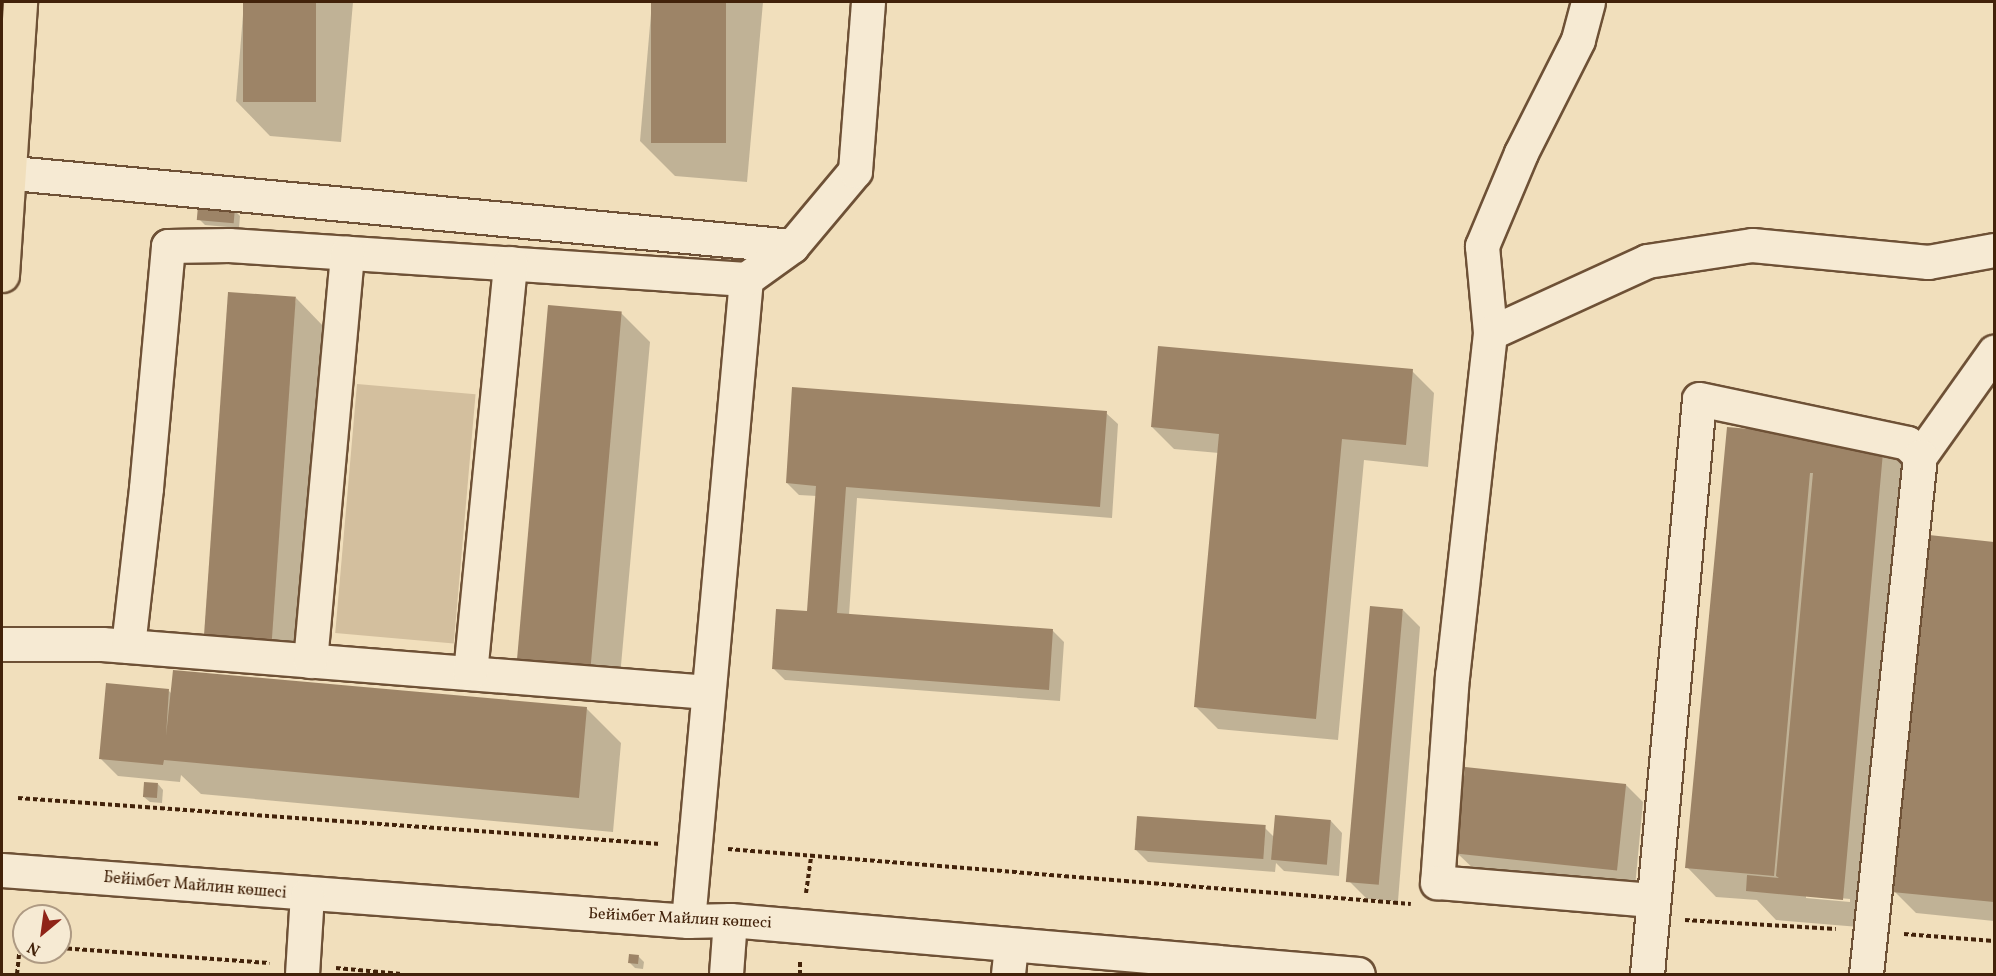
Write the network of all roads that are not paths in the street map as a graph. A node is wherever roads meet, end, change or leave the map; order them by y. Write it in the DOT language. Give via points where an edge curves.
graph roads {
  1 [pos="20,2"];
  2 [pos="868,2"];
  3 [pos="1588,2"];
  4 [pos="6,172"];
  5 [pos="792,246"];
  6 [pos="1995,250"];
  7 [pos="347,253"];
  8 [pos="510,263"];
  9 [pos="2,275"];
  10 [pos="746,279"];
  11 [pos="1490,333"];
  12 [pos="1995,352"];
  13 [pos="1920,456"];
  14 [pos="2,644"];
  15 [pos="128,646"];
  16 [pos="310,661"];
  17 [pos="470,673"];
  18 [pos="708,692"];
  19 [pos="2,870"];
  20 [pos="307,895"];
  21 [pos="1652,909"];
  22 [pos="730,920"];
  23 [pos="688,921"];
  24 [pos="1009,960"];
  25 [pos="302,970"];
  26 [pos="726,975"];
  27 [pos="1358,975"];
  28 [pos="1647,975"];
  29 [pos="1866,975"];
  1 -- 4 [label="main road"];
  2 -- 5 [label="street" via="855,171"];
  3 -- 11 [label="street" via="1578,40 1521,153 1482,246"];
  4 -- 5 [label="street"];
  4 -- 9 [label="main road"];
  5 -- 10 [label="street"];
  6 -- 11 [label="street" via="1928,262 1752,245 1647,261"];
  7 -- 8 [label="street"];
  7 -- 15 [label="street" via="229,245 168,246"];
  7 -- 16 [label="street"];
  8 -- 10 [label="street"];
  8 -- 17 [label="street"];
  10 -- 18 [label="street"];
  11 -- 21 [label="street" via="1452,675 1437,882"];
  12 -- 13 [label="street"];
  13 -- 21 [label="street" via="1907,443 1699,399"];
  13 -- 29 [label="street"];
  14 -- 15 [label="street"];
  15 -- 16 [label="street"];
  16 -- 17 [label="street"];
  17 -- 18 [label="street"];
  18 -- 23 [label="street"];
  19 -- 20 [label="street, Бейімбет Майлин көшесі"];
  20 -- 23 [label="street, Бейімбет Майлин көшесі"];
  20 -- 25 [label="street"];
  21 -- 28 [label="street"];
  22 -- 23 [label="street, Бейімбет Майлин көшесі"];
  22 -- 24 [label="street, Бейімбет Майлин көшесі"];
  22 -- 26 [label="street"];
  24 -- 27 [label="street, Бейімбет Майлин көшесі"];
}
